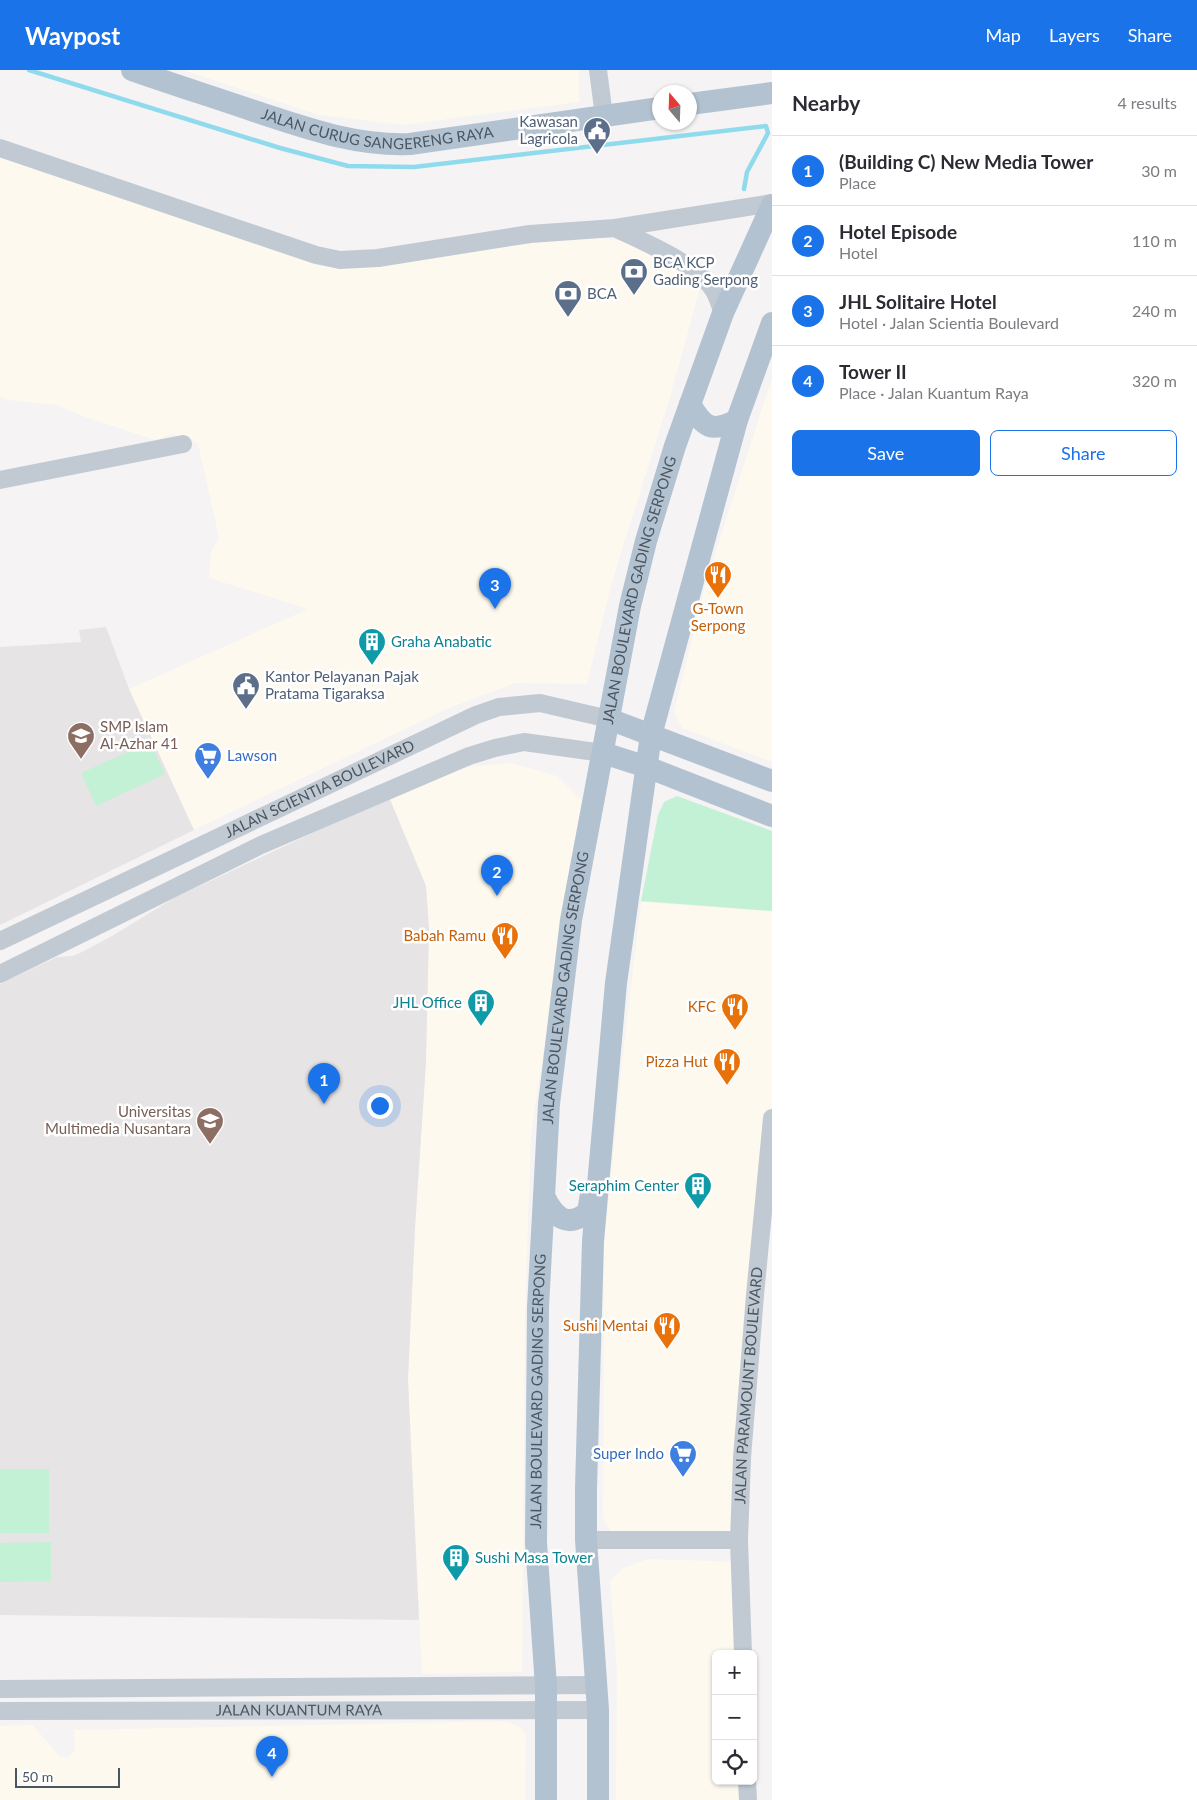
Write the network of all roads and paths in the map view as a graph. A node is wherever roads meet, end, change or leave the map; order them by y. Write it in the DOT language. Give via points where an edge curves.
graph roads {
  1 [pos="132,70"];
  2 [pos="598,70"];
  3 [pos="772,92"];
  4 [pos="697,103"];
  5 [pos="652,109"];
  6 [pos="604,116"];
  7 [pos="0,148"];
  8 [pos="772,204"];
  9 [pos="615,228"];
  10 [pos="724,312"];
  11 [pos="772,323"];
  12 [pos="690,404"];
  13 [pos="737,420"];
  14 [pos="183,444"];
  15 [pos="0,480"];
  16 [pos="602,718"];
  17 [pos="651,735"];
  18 [pos="595,752"];
  19 [pos="647,767"];
  20 [pos="772,781"];
  21 [pos="772,816"];
  22 [pos="0,941"];
  23 [pos="0,974"];
  24 [pos="772,1118"];
  25 [pos="602,1126"];
  26 [pos="544,1196"];
  27 [pos="593,1241"];
  28 [pos="538,1307"];
  29 [pos="586,1540"];
  30 [pos="739,1540"];
  31 [pos="743,1650"];
  32 [pos="597,1685"];
  33 [pos="546,1686"];
  34 [pos="0,1690"];
  35 [pos="546,1710"];
  36 [pos="598,1710"];
  37 [pos="0,1711"];
  38 [pos="747,1785"];
  39 [pos="546,1800"];
  40 [pos="598,1800"];
  41 [pos="748,1800"];
  1 -- 6 [label="main road, JALAN CURUG SANGERENG RAYA" via="317,132 359,142 410,144"];
  2 -- 6 [label="street"];
  3 -- 4 [label="main road"];
  5 -- 6 [label="main road, JALAN CURUG SANGERENG RAYA"];
  7 -- 9 [label="street" via="316,255 340,260 378,258 530,234"];
  8 -- 9 [label="street"];
  8 -- 10 [label="main road, JALAN BOULEVARD GADING SERPONG"];
  9 -- 10 [label="street" via="678,259 694,271 714,290"];
  10 -- 12 [label="main road, JALAN BOULEVARD GADING SERPONG"];
  11 -- 13 [label="main road"];
  12 -- 13 [label="main road" via="701,422 708,426 726,426"];
  12 -- 16 [label="main road, JALAN BOULEVARD GADING SERPONG" via="646,541"];
  13 -- 17 [label="main road"];
  14 -- 15 [label="street"];
  16 -- 17 [label="main road, JALAN SCIENTIA BOULEVARD"];
  16 -- 18 [label="main road, JALAN BOULEVARD GADING SERPONG"];
  16 -- 22 [label="street, JALAN SCIENTIA BOULEVARD" via="540,703 499,707 476,715"];
  17 -- 19 [label="main road"];
  17 -- 20 [label="main road"];
  18 -- 19 [label="main road, JALAN SCIENTIA BOULEVARD"];
  18 -- 23 [label="street, JALAN SCIENTIA BOULEVARD" via="524,742 468,756 261,845"];
  18 -- 26 [label="main road, JALAN BOULEVARD GADING SERPONG" via="549,1104"];
  19 -- 21 [label="main road"];
  19 -- 25 [label="main road" via="616,983"];
  24 -- 30 [label="street, JALAN PARAMOUNT BOULEVARD" via="748,1376"];
  25 -- 26 [label="main road" via="594,1136 588,1212 581,1218 563,1219 550,1209"];
  25 -- 27 [label="main road"];
  26 -- 28 [label="main road, JALAN BOULEVARD GADING SERPONG"];
  27 -- 28 [label="main road" via="573,1225 553,1232 548,1241 547,1297"];
  27 -- 29 [label="main road"];
  28 -- 33 [label="main road, JALAN BOULEVARD GADING SERPONG" via="536,1543"];
  29 -- 30 [label="street"];
  29 -- 32 [label="main road"];
  30 -- 31 [label="street, JALAN PARAMOUNT BOULEVARD"];
  32 -- 33 [label="street, JALAN KUANTUM RAYA"];
  32 -- 36 [label="main road"];
  33 -- 34 [label="street, JALAN KUANTUM RAYA"];
  33 -- 35 [label="main road, JALAN BOULEVARD GADING SERPONG"];
  35 -- 36 [label="street, JALAN KUANTUM RAYA"];
  35 -- 37 [label="street, JALAN KUANTUM RAYA"];
  35 -- 39 [label="main road, JALAN BOULEVARD GADING SERPONG"];
  36 -- 40 [label="main road"];
  38 -- 41 [label="street"];
}
